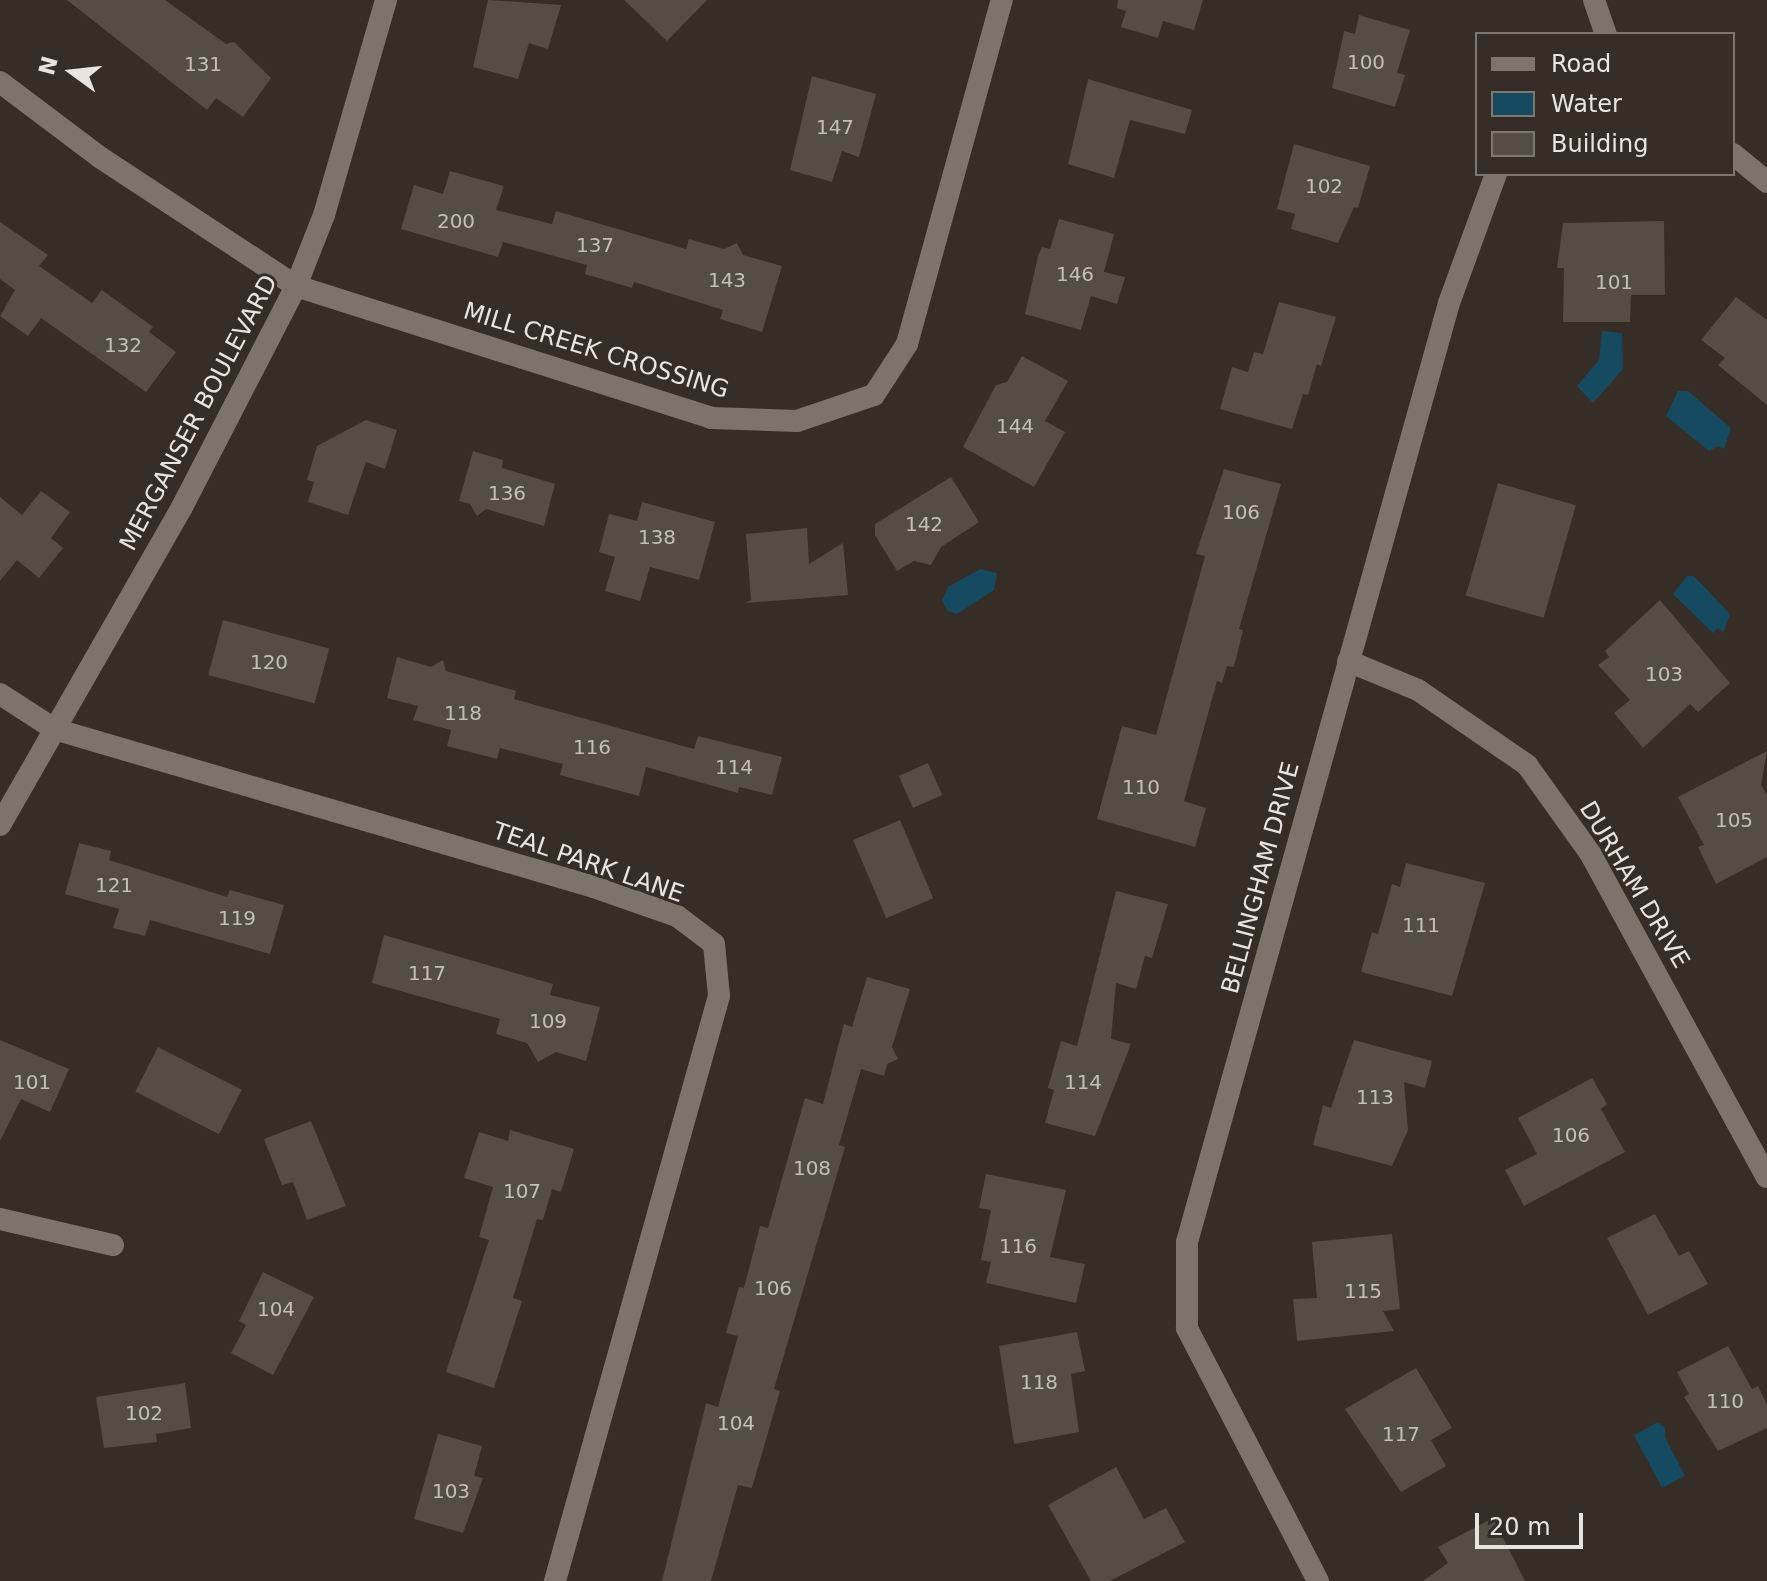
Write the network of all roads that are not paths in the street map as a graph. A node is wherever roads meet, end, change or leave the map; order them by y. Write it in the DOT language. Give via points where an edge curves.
graph roads {
  1 [pos="386,0"];
  2 [pos="1002,0"];
  3 [pos="1594,0"];
  4 [pos="1605,32"];
  5 [pos="0,82"];
  6 [pos="1735,156"];
  7 [pos="1495,176"];
  8 [pos="1767,182"];
  9 [pos="296,286"];
  10 [pos="1348,661"];
  11 [pos="0,694"];
  12 [pos="54,729"];
  13 [pos="0,825"];
  14 [pos="1767,1177"];
  15 [pos="0,1219"];
  16 [pos="113,1245"];
  17 [pos="555,1581"];
  18 [pos="1318,1581"];
  1 -- 9 [label="street, MERGANSER BOULEVARD" via="324,215"];
  2 -- 9 [label="street, MILL CREEK CROSSING" via="907,344 874,395 797,421 711,418"];
  3 -- 4 [label="street"];
  5 -- 9 [label="street, MILL CREEK CROSSING" via="101,158"];
  6 -- 8 [label="street"];
  7 -- 10 [label="street, BELLINGHAM DRIVE" via="1449,303"];
  9 -- 12 [label="street, MERGANSER BOULEVARD" via="182,507"];
  10 -- 14 [label="street, DURHAM DRIVE" via="1418,690 1527,765 1590,853"];
  10 -- 18 [label="street, BELLINGHAM DRIVE" via="1187,1242 1187,1328"];
  11 -- 12 [label="street, TEAL PARK LANE"];
  12 -- 13 [label="street, MERGANSER BOULEVARD"];
  12 -- 17 [label="street, TEAL PARK LANE" via="594,887 677,916 714,944 719,996"];
  15 -- 16 [label="street"];
}
